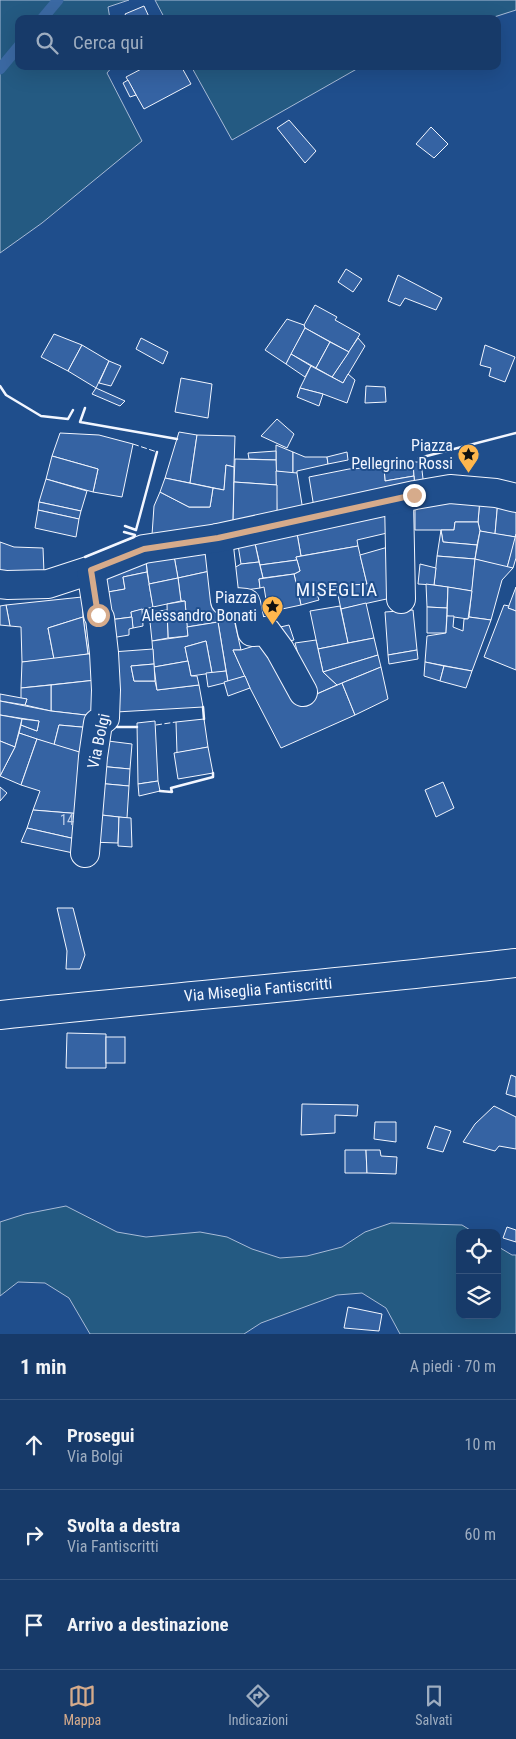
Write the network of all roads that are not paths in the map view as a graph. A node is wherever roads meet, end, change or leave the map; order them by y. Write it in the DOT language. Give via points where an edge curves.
graph roads {
  1 [pos="407,497"];
  2 [pos="516,498"];
  3 [pos="218,538"];
  4 [pos="91,570"];
  5 [pos="0,584"];
  6 [pos="401,599"];
  7 [pos="303,692"];
  8 [pos="85,853"];
  9 [pos="516,963"];
  10 [pos="0,1015"];
  1 -- 2 [label="street" via="450,490 496,493"];
  1 -- 3 [label="street"];
  1 -- 6 [label="street"];
  3 -- 4 [label="street" via="144,549"];
  3 -- 7 [label="street" via="225,601 246,603 252,632 266,631"];
  4 -- 5 [label="street" via="48,584"];
  4 -- 8 [label="street, Via Bolgi" via="100,618 106,690 105,718 98,723 92,757"];
  9 -- 10 [label="street, Via Miseglia Fantiscritti"];
}
